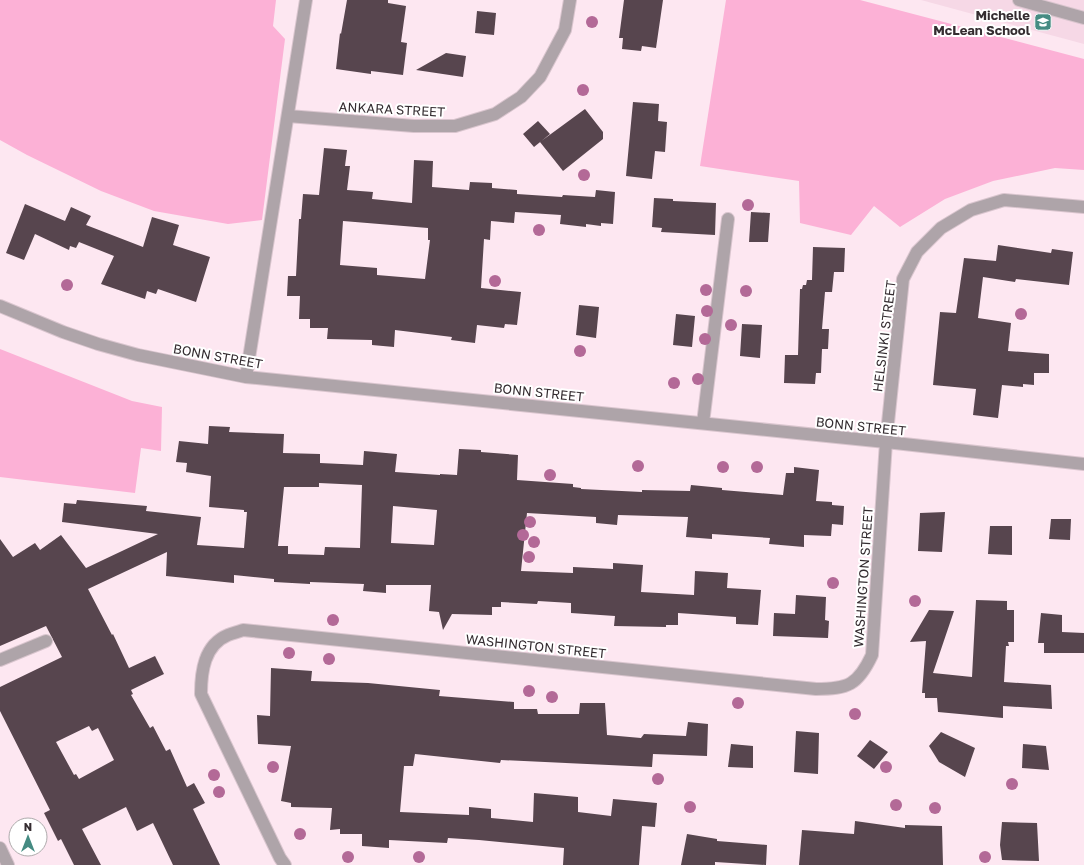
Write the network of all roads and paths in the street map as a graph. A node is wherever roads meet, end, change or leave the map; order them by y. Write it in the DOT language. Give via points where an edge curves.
graph roads {
  1 [pos="306,0"];
  2 [pos="570,0"];
  3 [pos="1019,0"];
  4 [pos="1084,18"];
  5 [pos="288,116"];
  6 [pos="1084,207"];
  7 [pos="728,219"];
  8 [pos="0,306"];
  9 [pos="246,376"];
  10 [pos="703,423"];
  11 [pos="886,442"];
  12 [pos="1084,464"];
  13 [pos="46,641"];
  14 [pos="0,660"];
  15 [pos="0,848"];
  16 [pos="8,865"];
  17 [pos="285,865"];
  1 -- 5 [label="street"];
  2 -- 5 [label="street, ANKARA STREET" via="565,30 540,77 521,97 495,114 456,126 414,126"];
  3 -- 4 [label="street"];
  5 -- 9 [label="street"];
  6 -- 11 [label="street, HELSINKI STREET" via="1004,200 971,210 941,228 917,252 903,279"];
  7 -- 10 [label="street"];
  8 -- 9 [label="street, BONN STREET" via="98,344 138,355"];
  9 -- 10 [label="street, BONN STREET"];
  10 -- 11 [label="street, BONN STREET"];
  11 -- 12 [label="street, BONN STREET"];
  11 -- 17 [label="street, WASHINGTON STREET" via="872,655 865,670 854,682 836,689 243,630 226,635 212,647 203,666 201,694"];
  13 -- 14 [label="street"];
  15 -- 16 [label="street"];
}
